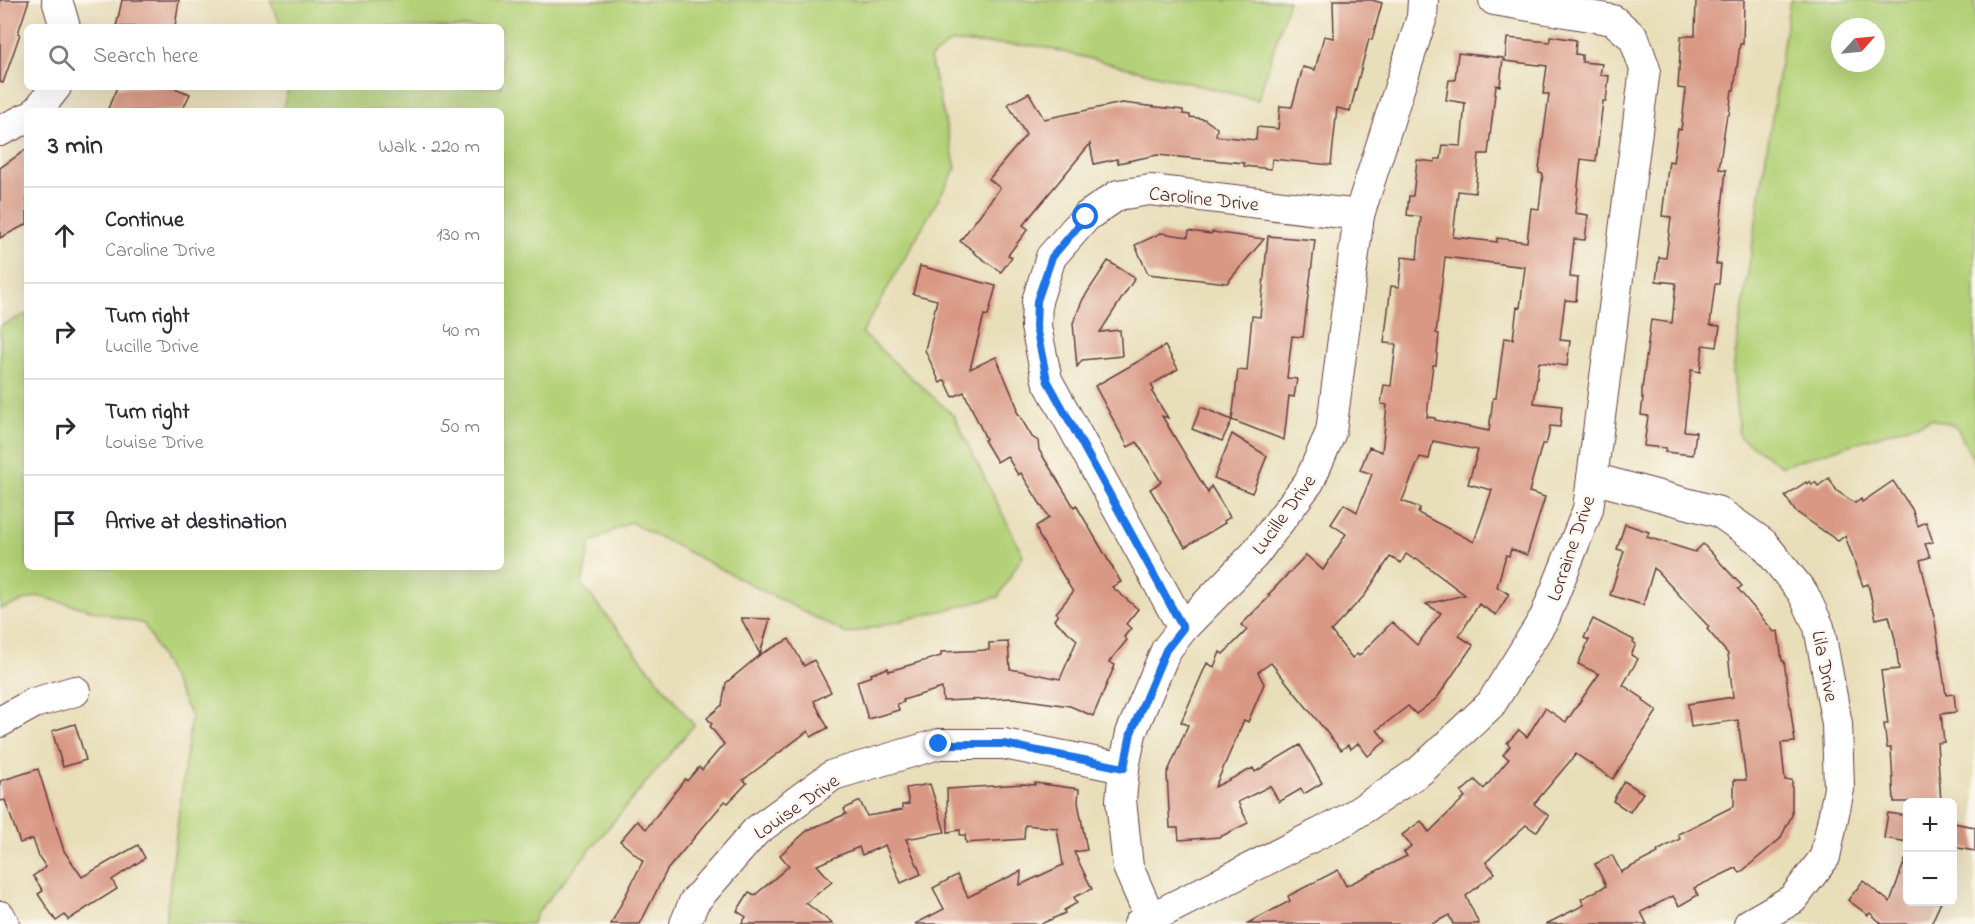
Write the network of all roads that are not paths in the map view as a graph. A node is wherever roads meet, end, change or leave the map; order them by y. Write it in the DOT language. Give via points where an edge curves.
graph roads {
  1 [pos="57,0"];
  2 [pos="1423,0"];
  3 [pos="1494,0"];
  4 [pos="64,24"];
  5 [pos="54,90"];
  6 [pos="39,108"];
  7 [pos="24,119"];
  8 [pos="0,131"];
  9 [pos="1359,215"];
  10 [pos="1592,478"];
  11 [pos="1183,628"];
  12 [pos="75,692"];
  13 [pos="0,722"];
  14 [pos="1124,768"];
  15 [pos="0,916"];
  16 [pos="1147,922"];
  17 [pos="1753,922"];
  18 [pos="4,924"];
  19 [pos="685,924"];
  1 -- 4 [label="street"];
  2 -- 9 [label="street, Lucille Drive" via="1422,17"];
  3 -- 10 [label="street, Lorraine Drive" via="1613,21 1634,38 1645,69"];
  5 -- 6 [label="street"];
  7 -- 8 [label="street"];
  9 -- 11 [label="street, Lucille Drive" via="1330,432 1323,453 1310,482 1254,555"];
  9 -- 11 [label="street, Caroline Drive" via="1150,190 1118,195 1086,217 1052,257 1037,301 1036,327 1047,380"];
  10 -- 16 [label="street, Lorraine Drive" via="1588,509 1545,618 1491,704 1420,771 1346,820"];
  10 -- 17 [label="street, Lila Drive" via="1719,512 1763,543 1803,593 1820,627 1838,735 1839,789 1825,857 1793,899"];
  11 -- 14 [label="street, Lucille Drive" via="1166,650 1131,733"];
  12 -- 13 [label="street" via="34,703"];
  14 -- 16 [label="street, Lucille Drive" via="1121,800 1128,867"];
  14 -- 19 [label="street, Louise Drive" via="1004,744 939,744 833,775 756,831 694,902"];
  15 -- 18 [label="street"];
}
